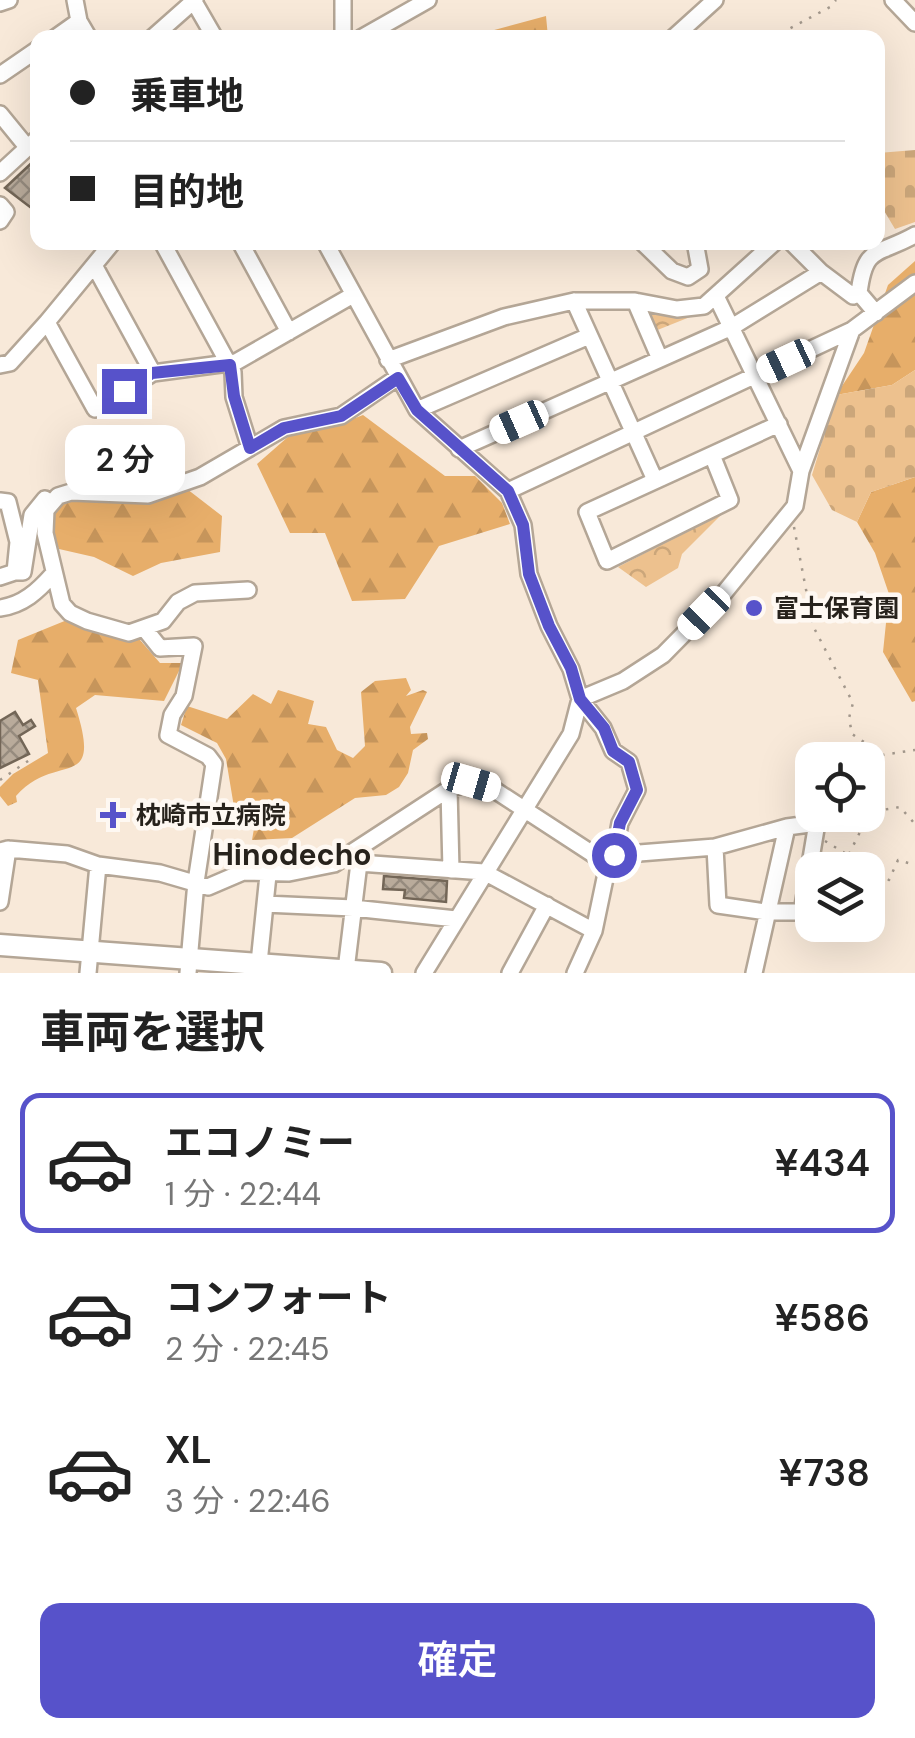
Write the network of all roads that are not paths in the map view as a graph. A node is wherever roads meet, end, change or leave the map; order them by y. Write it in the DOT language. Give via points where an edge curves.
graph roads {
  1 [pos="9,0"];
  2 [pos="75,0"];
  3 [pos="194,0"];
  4 [pos="344,0"];
  5 [pos="428,0"];
  6 [pos="715,0"];
  7 [pos="892,0"];
  8 [pos="0,3"];
  9 [pos="79,22"];
  10 [pos="915,23"];
  11 [pos="67,30"];
  12 [pos="84,30"];
  13 [pos="161,30"];
  14 [pos="211,30"];
  15 [pos="343,30"];
  16 [pos="375,30"];
  17 [pos="681,30"];
  18 [pos="30,55"];
  19 [pos="0,74"];
  20 [pos="0,114"];
  21 [pos="30,141"];
  22 [pos="30,145"];
  23 [pos="0,173"];
  24 [pos="0,205"];
  25 [pos="0,221"];
  26 [pos="915,235"];
  27 [pos="885,248"];
  28 [pos="107,250"];
  29 [pos="166,250"];
  30 [pos="244,250"];
  31 [pos="329,250"];
  32 [pos="651,250"];
  33 [pos="696,250"];
  34 [pos="766,250"];
  35 [pos="800,250"];
  36 [pos="881,250"];
  37 [pos="94,266"];
  38 [pos="821,272"];
  39 [pos="915,283"];
  40 [pos="859,293"];
  41 [pos="353,295"];
  42 [pos="716,296"];
  43 [pos="574,301"];
  44 [pos="635,301"];
  45 [pos="876,313"];
  46 [pos="47,322"];
  47 [pos="732,326"];
  48 [pos="852,330"];
  49 [pos="289,332"];
  50 [pos="589,336"];
  51 [pos="660,359"];
  52 [pos="388,360"];
  53 [pos="0,365"];
  54 [pos="230,365"];
  55 [pos="152,373"];
  56 [pos="753,376"];
  57 [pos="398,378"];
  58 [pos="609,381"];
  59 [pos="417,410"];
  60 [pos="779,424"];
  61 [pos="634,433"];
  62 [pos="250,448"];
  63 [pos="458,448"];
  64 [pos="712,454"];
  65 [pos="801,471"];
  66 [pos="655,480"];
  67 [pos="508,491"];
  68 [pos="58,496"];
  69 [pos="0,501"];
  70 [pos="8,574"];
  71 [pos="53,574"];
  72 [pos="248,590"];
  73 [pos="0,608"];
  74 [pos="144,628"];
  75 [pos="580,699"];
  76 [pos="450,789"];
  77 [pos="526,809"];
  78 [pos="795,826"];
  79 [pos="787,827"];
  80 [pos="818,832"];
  81 [pos="715,847"];
  82 [pos="4,850"];
  83 [pos="355,858"];
  84 [pos="611,859"];
  85 [pos="98,864"];
  86 [pos="450,870"];
  87 [pos="484,872"];
  88 [pos="268,875"];
  89 [pos="196,882"];
  90 [pos="0,902"];
  91 [pos="265,904"];
  92 [pos="547,905"];
  93 [pos="353,908"];
  94 [pos="766,912"];
  95 [pos="456,919"];
  96 [pos="594,931"];
  97 [pos="0,944"];
  98 [pos="90,951"];
  99 [pos="260,964"];
  100 [pos="188,965"];
  101 [pos="346,970"];
  102 [pos="88,973"];
  103 [pos="381,973"];
  104 [pos="424,973"];
  105 [pos="510,973"];
  106 [pos="575,973"];
  107 [pos="754,973"];
  1 -- 8 [label="street"];
  2 -- 9 [label="street"];
  3 -- 13 [label="street"];
  3 -- 14 [label="street"];
  4 -- 15 [label="street"];
  5 -- 16 [label="street"];
  6 -- 17 [label="street"];
  7 -- 10 [label="street"];
  9 -- 11 [label="street"];
  9 -- 12 [label="street"];
  18 -- 19 [label="street"];
  20 -- 21 [label="street"];
  22 -- 23 [label="street"];
  24 -- 25 [label="street" via="6,212"];
  26 -- 27 [label="street"];
  28 -- 37 [label="street"];
  29 -- 54 [label="street"];
  30 -- 49 [label="street"];
  31 -- 41 [label="street"];
  32 -- 33 [label="street" via="688,277 700,270"];
  34 -- 42 [label="street"];
  35 -- 38 [label="street"];
  36 -- 40 [label="street" via="862,267"];
  37 -- 46 [label="street"];
  37 -- 55 [label="street"];
  38 -- 40 [label="street" via="853,296"];
  38 -- 47 [label="street"];
  39 -- 45 [label="street"];
  40 -- 45 [label="street"];
  41 -- 49 [label="street"];
  41 -- 52 [label="street"];
  42 -- 44 [label="street" via="704,306 676,310"];
  42 -- 47 [label="street"];
  43 -- 44 [label="street"];
  43 -- 50 [label="street"];
  43 -- 52 [label="street"];
  44 -- 51 [label="street"];
  45 -- 48 [label="street"];
  46 -- 53 [label="street" via="10,363"];
  46 -- 55 [label="street" via="95,409"];
  47 -- 51 [label="street"];
  47 -- 56 [label="street"];
  48 -- 56 [label="street"];
  48 -- 65 [label="street"];
  49 -- 54 [label="street"];
  50 -- 58 [label="street"];
  50 -- 59 [label="street"];
  51 -- 58 [label="street"];
  52 -- 57 [label="street"];
  54 -- 55 [label="street"];
  54 -- 62 [label="street"];
  56 -- 60 [label="street"];
  56 -- 61 [label="street"];
  57 -- 59 [label="street"];
  57 -- 62 [label="street" via="341,416 284,428"];
  58 -- 61 [label="street"];
  58 -- 63 [label="street"];
  59 -- 63 [label="street"];
  60 -- 64 [label="street"];
  60 -- 65 [label="street"];
  61 -- 66 [label="street"];
  61 -- 67 [label="street"];
  62 -- 68 [label="street" via="200,477 148,495 82,490"];
  63 -- 67 [label="street"];
  64 -- 66 [label="street"];
  64 -- 66 [label="street" via="730,500 607,562 587,512"];
  65 -- 75 [label="street" via="795,506 663,655"];
  67 -- 75 [label="street" via="523,525 529,574"];
  68 -- 70 [label="street" via="45,499 32,515 23,572"];
  68 -- 71 [label="street" via="44,521"];
  69 -- 70 [label="street" via="8,502 18,542"];
  71 -- 73 [label="street" via="38,592"];
  71 -- 74 [label="street" via="70,613 129,633"];
  72 -- 74 [label="street" via="196,593"];
  74 -- 89 [label="street" via="160,648 194,646 168,735 214,764"];
  75 -- 77 [label="street" via="571,734"];
  75 -- 84 [label="street" via="613,751 629,762 637,790"];
  76 -- 77 [label="street" via="471,782"];
  76 -- 83 [label="street"];
  76 -- 86 [label="street"];
  77 -- 84 [label="street"];
  77 -- 87 [label="street"];
  78 -- 79 [label="street"];
  79 -- 81 [label="street"];
  79 -- 94 [label="street"];
  80 -- 94 [label="street" via="802,912"];
  81 -- 84 [label="street"];
  81 -- 94 [label="street" via="718,905"];
  82 -- 85 [label="street" via="67,854"];
  82 -- 90 [label="street"];
  83 -- 86 [label="street"];
  83 -- 88 [label="street"];
  83 -- 93 [label="street"];
  84 -- 96 [label="street"];
  85 -- 89 [label="street"];
  85 -- 98 [label="street"];
  86 -- 87 [label="street"];
  87 -- 92 [label="street"];
  87 -- 95 [label="street"];
  88 -- 89 [label="street" via="243,872 208,887"];
  88 -- 91 [label="street"];
  89 -- 100 [label="street"];
  91 -- 93 [label="street"];
  91 -- 99 [label="street"];
  92 -- 96 [label="street"];
  92 -- 105 [label="street"];
  93 -- 95 [label="street"];
  93 -- 101 [label="street"];
  94 -- 107 [label="street"];
  95 -- 104 [label="street"];
  96 -- 106 [label="street"];
  97 -- 98 [label="main road"];
  98 -- 100 [label="main road"];
  98 -- 102 [label="street"];
  99 -- 100 [label="main road"];
  99 -- 101 [label="main road"];
  101 -- 103 [label="main road"];
}
